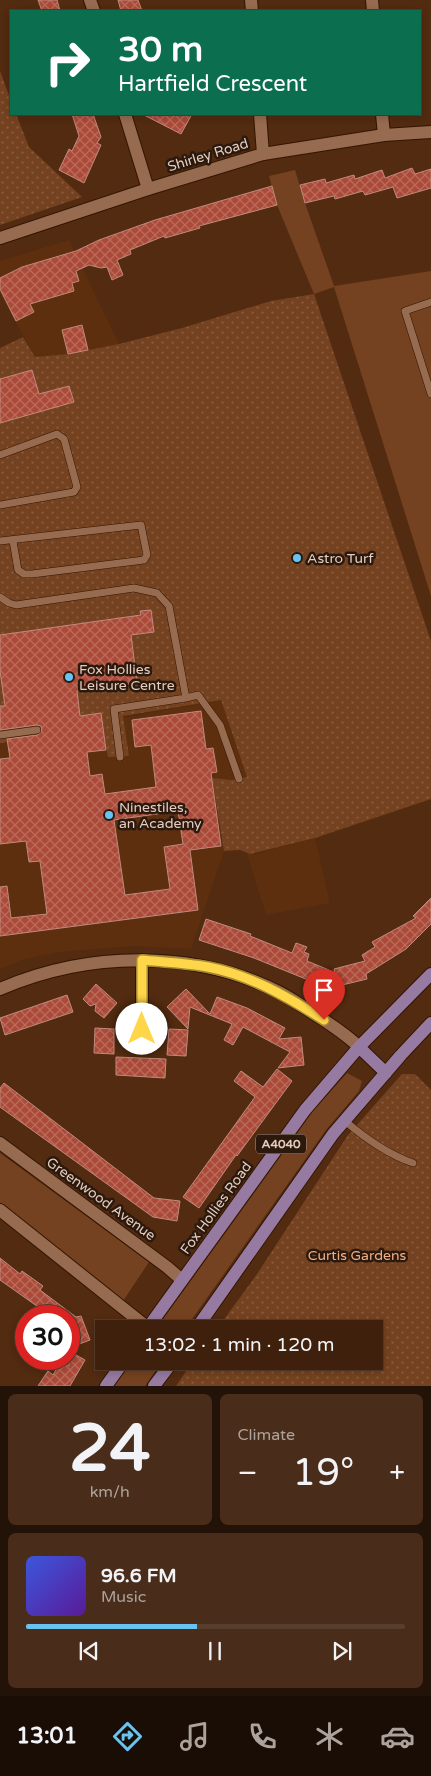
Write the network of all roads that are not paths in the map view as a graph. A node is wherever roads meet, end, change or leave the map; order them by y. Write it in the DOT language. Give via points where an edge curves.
graph roads {
  1 [pos="125,115"];
  2 [pos="260,115"];
  3 [pos="382,115"];
  4 [pos="431,132"];
  5 [pos="384,135"];
  6 [pos="263,154"];
  7 [pos="148,189"];
  8 [pos="0,238"];
  9 [pos="431,302"];
  10 [pos="431,394"];
  11 [pos="0,454"];
  12 [pos="0,504"];
  13 [pos="0,541"];
  14 [pos="13,541"];
  15 [pos="1,599"];
  16 [pos="186,698"];
  17 [pos="37,730"];
  18 [pos="0,735"];
  19 [pos="120,757"];
  20 [pos="239,779"];
  21 [pos="142,960"];
  22 [pos="431,974"];
  23 [pos="0,989"];
  24 [pos="431,1023"];
  25 [pos="142,1029"];
  26 [pos="359,1047"];
  27 [pos="386,1073"];
  28 [pos="345,1121"];
  29 [pos="0,1143"];
  30 [pos="413,1163"];
  31 [pos="0,1210"];
  32 [pos="182,1280"];
  33 [pos="138,1320"];
  34 [pos="154,1320"];
  35 [pos="202,1320"];
  36 [pos="118,1370"];
  37 [pos="166,1370"];
  38 [pos="106,1386"];
  39 [pos="154,1386"];
  1 -- 7 [label="street"];
  2 -- 6 [label="street"];
  3 -- 5 [label="street"];
  4 -- 5 [label="street, Shirley Road"];
  5 -- 6 [label="street, Shirley Road"];
  6 -- 7 [label="street, Shirley Road"];
  7 -- 8 [label="street, Shirley Road"];
  9 -- 10 [label="lane" via="405,311"];
  11 -- 12 [label="lane" via="56,434 64,439 77,486 74,492"];
  13 -- 14 [label="lane"];
  14 -- 14 [label="lane" via="141,525 147,555 144,560 24,574 18,570"];
  15 -- 16 [label="lane" via="16,605 134,588 157,593 169,606"];
  16 -- 19 [label="lane" via="114,709"];
  16 -- 20 [label="lane" via="198,695 220,725"];
  17 -- 18 [label="lane"];
  21 -- 23 [label="street" via="100,961 33,976"];
  21 -- 25 [label="street"];
  21 -- 26 [label="street" via="208,967 239,976 281,993"];
  22 -- 26 [label="main road, Fox Hollies Road / A4040"];
  24 -- 27 [label="main road, A4040"];
  26 -- 27 [label="main road"];
  26 -- 32 [label="main road, Fox Hollies Road / A4040" via="305,1110"];
  27 -- 28 [label="main road, A4040"];
  28 -- 30 [label="lane" via="365,1138"];
  28 -- 35 [label="main road, A4040"];
  29 -- 32 [label="street, Greenwood Avenue"];
  31 -- 33 [label="street"];
  32 -- 34 [label="main road, Fox Hollies Road / A4040"];
  36 -- 38 [label="main road"];
  37 -- 39 [label="main road"];
}
